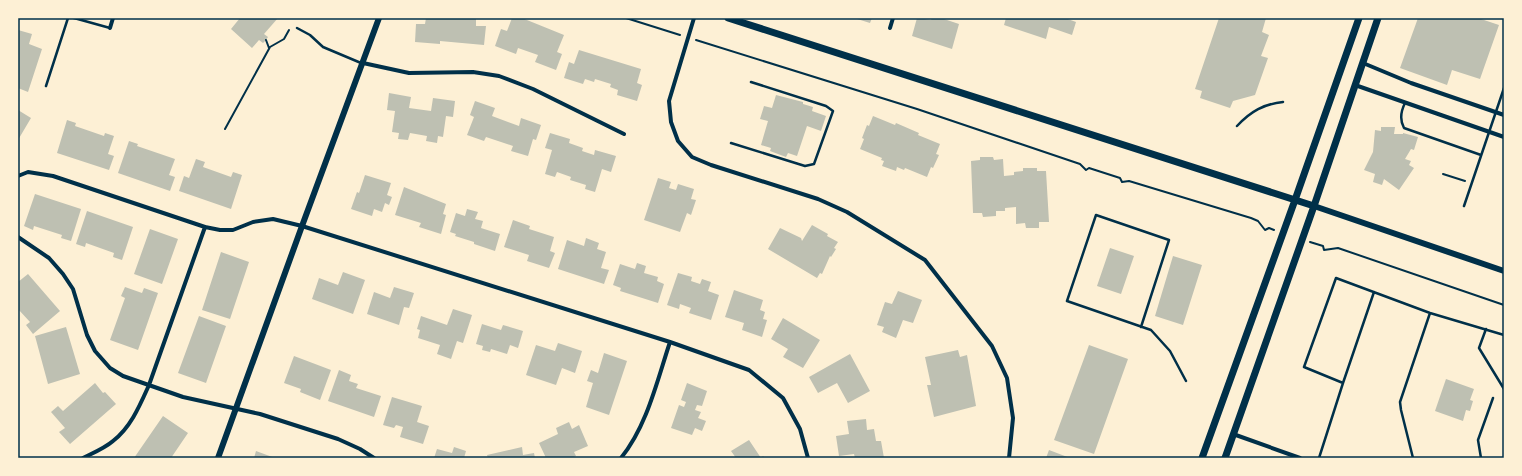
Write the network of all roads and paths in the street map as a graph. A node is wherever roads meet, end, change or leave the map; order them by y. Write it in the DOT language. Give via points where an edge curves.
graph roads {
  1 [pos="68,18"];
  2 [pos="74,18"];
  3 [pos="113,18"];
  4 [pos="379,18"];
  5 [pos="626,18"];
  6 [pos="694,18"];
  7 [pos="728,18"];
  8 [pos="894,18"];
  9 [pos="1359,18"];
  10 [pos="1378,18"];
  11 [pos="292,26"];
  12 [pos="110,28"];
  13 [pos="297,28"];
  14 [pos="890,28"];
  15 [pos="688,38"];
  16 [pos="266,40"];
  17 [pos="269,48"];
  18 [pos="1363,63"];
  19 [pos="363,64"];
  20 [pos="751,82"];
  21 [pos="1355,85"];
  22 [pos="46,86"];
  23 [pos="1504,88"];
  24 [pos="1283,102"];
  25 [pos="1405,103"];
  26 [pos="1496,112"];
  27 [pos="1504,115"];
  28 [pos="1237,126"];
  29 [pos="225,129"];
  30 [pos="1489,132"];
  31 [pos="624,134"];
  32 [pos="1504,137"];
  33 [pos="731,143"];
  34 [pos="1481,155"];
  35 [pos="1443,174"];
  36 [pos="18,176"];
  37 [pos="1472,184"];
  38 [pos="1295,200"];
  39 [pos="1314,206"];
  40 [pos="1464,206"];
  41 [pos="302,226"];
  42 [pos="205,227"];
  43 [pos="1270,228"];
  44 [pos="18,237"];
  45 [pos="1323,246"];
  46 [pos="1504,271"];
  47 [pos="1374,292"];
  48 [pos="1504,305"];
  49 [pos="1430,313"];
  50 [pos="1141,327"];
  51 [pos="1486,329"];
  52 [pos="1504,335"];
  53 [pos="670,342"];
  54 [pos="1186,381"];
  55 [pos="1343,383"];
  56 [pos="149,385"];
  57 [pos="1504,389"];
  58 [pos="1493,398"];
  59 [pos="235,408"];
  60 [pos="1234,434"];
  61 [pos="83,458"];
  62 [pos="218,458"];
  63 [pos="374,458"];
  64 [pos="621,458"];
  65 [pos="808,458"];
  66 [pos="1009,458"];
  67 [pos="1202,458"];
  68 [pos="1225,458"];
  69 [pos="1300,458"];
  70 [pos="1319,458"];
  71 [pos="1413,458"];
  72 [pos="1481,458"];
  1 -- 22 [label="lane"];
  2 -- 12 [label="lane"];
  3 -- 12 [label="street"];
  4 -- 19 [label="street"];
  5 -- 15 [label="path"];
  6 -- 15 [label="street"];
  7 -- 38 [label="main road"];
  8 -- 14 [label="street"];
  9 -- 38 [label="main road"];
  10 -- 18 [label="main road"];
  11 -- 17 [label="path" via="284,39"];
  13 -- 19 [label="lane" via="323,46"];
  15 -- 43 [label="path" via="916,109 1080,164 1086,170 1089,168 1120,178 1122,182 1129,181 1251,218 1258,221 1265,230"];
  15 -- 66 [label="street" via="669,101 671,122 678,142 692,157 711,165 818,199 846,212 925,260 992,346 1007,378 1013,418"];
  16 -- 17 [label="path"];
  17 -- 29 [label="path"];
  18 -- 21 [label="main road"];
  18 -- 26 [label="street" via="1411,83"];
  19 -- 31 [label="street" via="409,73 473,72 499,76 533,88"];
  19 -- 41 [label="street"];
  20 -- 33 [label="lane" via="833,110 814,164 805,166"];
  21 -- 25 [label="street"];
  21 -- 39 [label="main road"];
  23 -- 26 [label="lane"];
  24 -- 28 [label="lane" via="1271,103 1248,114"];
  25 -- 30 [label="street"];
  25 -- 34 [label="lane" via="1401,114 1404,128"];
  26 -- 27 [label="street"];
  26 -- 30 [label="lane"];
  30 -- 32 [label="street"];
  30 -- 34 [label="lane"];
  34 -- 37 [label="lane"];
  35 -- 37 [label="path"];
  36 -- 42 [label="street" via="28,172 53,176"];
  37 -- 40 [label="lane"];
  38 -- 39 [label="main road"];
  38 -- 67 [label="main road"];
  39 -- 46 [label="street"];
  39 -- 60 [label="main road"];
  41 -- 42 [label="street" via="273,219 253,222 233,230"];
  41 -- 53 [label="street"];
  41 -- 59 [label="street"];
  42 -- 56 [label="street"];
  44 -- 56 [label="street" via="49,258 73,289 87,334 95,351 110,368 123,376"];
  45 -- 48 [label="path" via="1324,250 1338,248"];
  47 -- 49 [label="lane"];
  47 -- 55 [label="lane"];
  47 -- 55 [label="lane" via="1336,278 1304,367"];
  49 -- 51 [label="lane"];
  49 -- 71 [label="lane" via="1400,402"];
  50 -- 50 [label="lane" via="1067,301 1096,215 1169,240"];
  50 -- 54 [label="lane" via="1151,330 1170,352"];
  51 -- 52 [label="lane"];
  51 -- 57 [label="lane" via="1479,348"];
  53 -- 64 [label="street" via="632,445"];
  53 -- 65 [label="street" via="749,370 783,398 800,429"];
  55 -- 70 [label="lane"];
  56 -- 59 [label="street" via="183,397"];
  56 -- 61 [label="street" via="127,426 113,441"];
  58 -- 72 [label="lane" via="1478,440"];
  59 -- 62 [label="street"];
  59 -- 63 [label="street" via="338,439"];
  60 -- 68 [label="main road"];
  60 -- 69 [label="street"];
}
